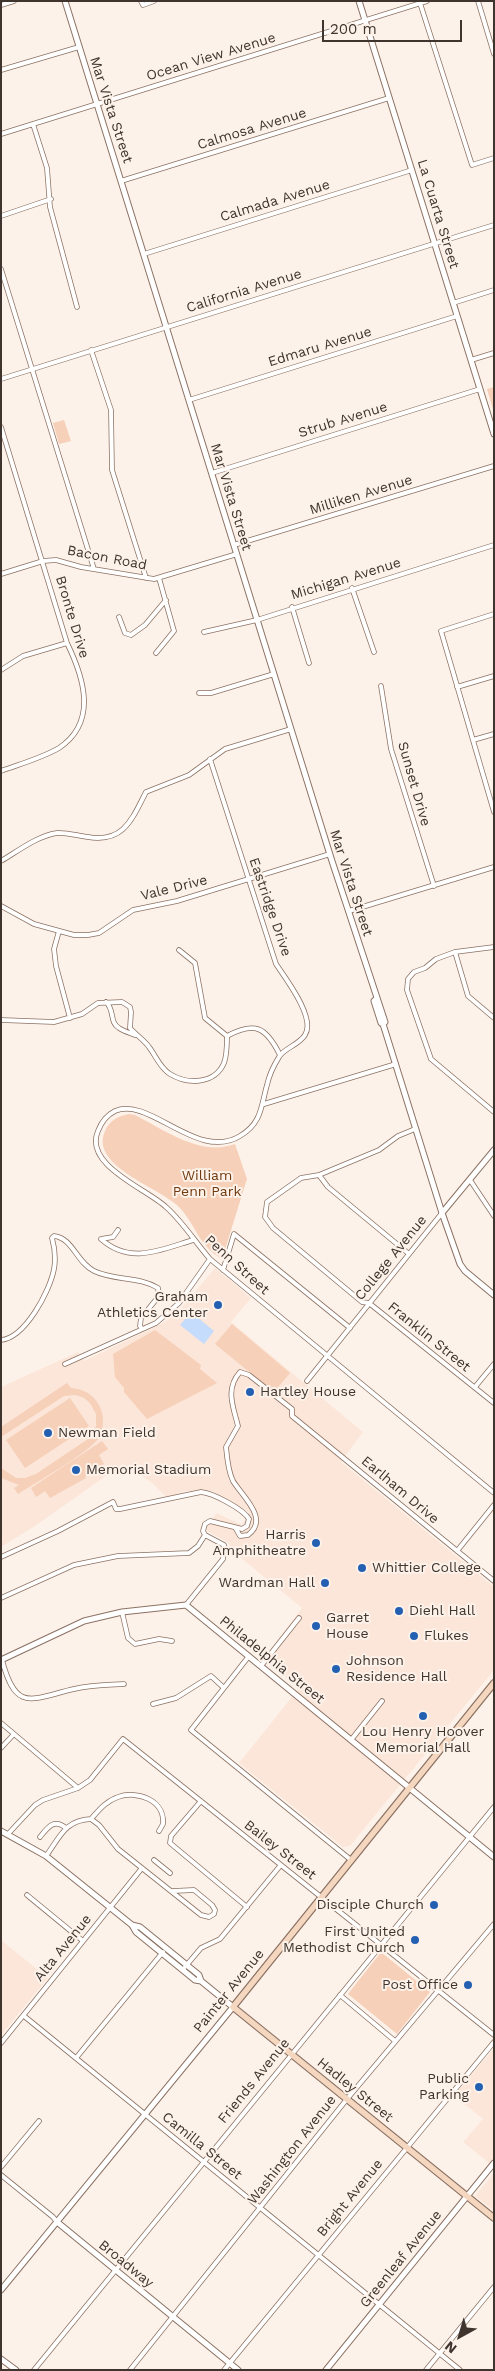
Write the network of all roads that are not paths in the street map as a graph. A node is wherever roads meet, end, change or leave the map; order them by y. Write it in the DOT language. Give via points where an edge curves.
graph roads {
  1 [pos="14,1"];
  2 [pos="65,1"];
  3 [pos="154,1"];
  4 [pos="359,1"];
  5 [pos="427,1"];
  6 [pos="478,1"];
  7 [pos="142,3"];
  8 [pos="420,3"];
  9 [pos="1,6"];
  10 [pos="365,21"];
  11 [pos="79,47"];
  12 [pos="494,54"];
  13 [pos="1,70"];
  14 [pos="389,98"];
  15 [pos="97,103"];
  16 [pos="34,124"];
  17 [pos="1,134"];
  18 [pos="494,158"];
  19 [pos="412,170"];
  20 [pos="122,181"];
  21 [pos="51,198"];
  22 [pos="1,216"];
  23 [pos="494,225"];
  24 [pos="435,243"];
  25 [pos="144,254"];
  26 [pos="1,268"];
  27 [pos="494,290"];
  28 [pos="453,303"];
  29 [pos="77,307"];
  30 [pos="457,316"];
  31 [pos="167,327"];
  32 [pos="91,350"];
  33 [pos="494,353"];
  34 [pos="471,360"];
  35 [pos="32,369"];
  36 [pos="1,379"];
  37 [pos="480,389"];
  38 [pos="189,400"];
  39 [pos="1,427"];
  40 [pos="494,434"];
  41 [pos="494,466"];
  42 [pos="212,473"];
  43 [pos="234,545"];
  44 [pos="494,545"];
  45 [pos="237,554"];
  46 [pos="43,561"];
  47 [pos="94,569"];
  48 [pos="1,574"];
  49 [pos="146,578"];
  50 [pos="160,578"];
  51 [pos="352,588"];
  52 [pos="166,600"];
  53 [pos="292,607"];
  54 [pos="494,614"];
  55 [pos="119,617"];
  56 [pos="257,620"];
  57 [pos="204,632"];
  58 [pos="67,643"];
  59 [pos="374,652"];
  60 [pos="156,653"];
  61 [pos="309,663"];
  62 [pos="1,670"];
  63 [pos="274,674"];
  64 [pos="494,676"];
  65 [pos="381,686"];
  66 [pos="457,687"];
  67 [pos="199,693"];
  68 [pos="291,729"];
  69 [pos="494,734"];
  70 [pos="473,740"];
  71 [pos="210,759"];
  72 [pos="1,771"];
  73 [pos="494,812"];
  74 [pos="330,854"];
  75 [pos="1,861"];
  76 [pos="494,867"];
  77 [pos="247,880"];
  78 [pos="434,886"];
  79 [pos="1,906"];
  80 [pos="349,911"];
  81 [pos="59,931"];
  82 [pos="494,947"];
  83 [pos="179,950"];
  84 [pos="455,952"];
  85 [pos="106,1002"];
  86 [pos="70,1018"];
  87 [pos="494,1018"];
  88 [pos="1,1020"];
  89 [pos="137,1036"];
  90 [pos="227,1036"];
  91 [pos="280,1054"];
  92 [pos="396,1064"];
  93 [pos="264,1104"];
  94 [pos="494,1112"];
  95 [pos="416,1128"];
  96 [pos="494,1150"];
  97 [pos="319,1174"];
  98 [pos="470,1180"];
  99 [pos="442,1212"];
  100 [pos="494,1216"];
  101 [pos="118,1230"];
  102 [pos="193,1240"];
  103 [pos="409,1254"];
  104 [pos="210,1259"];
  105 [pos="223,1270"];
  106 [pos="494,1294"];
  107 [pos="369,1303"];
  108 [pos="350,1328"];
  109 [pos="142,1329"];
  110 [pos="1,1340"];
  111 [pos="327,1356"];
  112 [pos="65,1364"];
  113 [pos="494,1364"];
  114 [pos="307,1381"];
  115 [pos="475,1387"];
  116 [pos="494,1403"];
  117 [pos="494,1493"];
  118 [pos="494,1506"];
  119 [pos="236,1529"];
  120 [pos="205,1535"];
  121 [pos="457,1551"];
  122 [pos="1,1557"];
  123 [pos="494,1581"];
  124 [pos="1,1598"];
  125 [pos="186,1605"];
  126 [pos="122,1612"];
  127 [pos="298,1618"];
  128 [pos="172,1641"];
  129 [pos="250,1656"];
  130 [pos="2,1660"];
  131 [pos="261,1666"];
  132 [pos="494,1683"];
  133 [pos="124,1684"];
  134 [pos="224,1688"];
  135 [pos="382,1701"];
  136 [pos="153,1704"];
  137 [pos="1,1723"];
  138 [pos="14,1734"];
  139 [pos="351,1740"];
  140 [pos="1,1748"];
  141 [pos="78,1788"];
  142 [pos="409,1788"];
  143 [pos="201,1801"];
  144 [pos="494,1807"];
  145 [pos="91,1819"];
  146 [pos="66,1828"];
  147 [pos="1,1831"];
  148 [pos="159,1831"];
  149 [pos="8,1834"];
  150 [pos="40,1837"];
  151 [pos="469,1838"];
  152 [pos="46,1856"];
  153 [pos="494,1857"];
  154 [pos="154,1860"];
  155 [pos="351,1860"];
  156 [pos="161,1866"];
  157 [pos="280,1866"];
  158 [pos="142,1868"];
  159 [pos="170,1873"];
  160 [pos="154,1876"];
  161 [pos="173,1891"];
  162 [pos="27,1895"];
  163 [pos="321,1897"];
  164 [pos="247,1907"];
  165 [pos="110,1908"];
  166 [pos="494,1924"];
  167 [pos="132,1925"];
  168 [pos="83,1940"];
  169 [pos="381,1944"];
  170 [pos="166,1948"];
  171 [pos="162,1954"];
  172 [pos="187,1965"];
  173 [pos="182,1970"];
  174 [pos="201,1981"];
  175 [pos="438,1991"];
  176 [pos="340,1995"];
  177 [pos="233,2006"];
  178 [pos="24,2016"];
  179 [pos="494,2035"];
  180 [pos="395,2041"];
  181 [pos="494,2042"];
  182 [pos="1,2043"];
  183 [pos="291,2053"];
  184 [pos="76,2058"];
  185 [pos="347,2099"];
  186 [pos="145,2114"];
  187 [pos="39,2121"];
  188 [pos="406,2146"];
  189 [pos="203,2161"];
  190 [pos="494,2163"];
  191 [pos="1,2167"];
  192 [pos="1,2175"];
  193 [pos="467,2196"];
  194 [pos="261,2208"];
  195 [pos="494,2218"];
  196 [pos="57,2222"];
  197 [pos="318,2255"];
  198 [pos="115,2270"];
  199 [pos="494,2287"];
  200 [pos="1,2290"];
  201 [pos="379,2304"];
  202 [pos="173,2317"];
  203 [pos="439,2353"];
  204 [pos="1,2358"];
  205 [pos="230,2363"];
  206 [pos="16,2370"];
  207 [pos="34,2370"];
  208 [pos="130,2370"];
  209 [pos="224,2370"];
  210 [pos="238,2370"];
  211 [pos="326,2370"];
  212 [pos="426,2370"];
  213 [pos="460,2370"];
  1 -- 9 [label="street"];
  2 -- 11 [label="street, Mar Vista Street"];
  3 -- 7 [label="street"];
  4 -- 10 [label="street, La Cuarta Street"];
  5 -- 8 [label="street, Ocean View Avenue"];
  6 -- 12 [label="street"];
  8 -- 10 [label="street, Ocean View Avenue"];
  8 -- 18 [label="street" via="472,165"];
  10 -- 14 [label="street, La Cuarta Street"];
  10 -- 15 [label="street, Ocean View Avenue"];
  11 -- 13 [label="street"];
  11 -- 15 [label="street, Mar Vista Street"];
  14 -- 19 [label="street, La Cuarta Street"];
  14 -- 20 [label="street, Calmosa Avenue"];
  15 -- 16 [label="street, Ocean View Avenue"];
  15 -- 20 [label="street, Mar Vista Street"];
  16 -- 17 [label="street, Ocean View Avenue"];
  16 -- 21 [label="street" via="47,168"];
  19 -- 24 [label="street, La Cuarta Street"];
  19 -- 25 [label="street, Calmada Avenue"];
  20 -- 25 [label="street, Mar Vista Street"];
  21 -- 22 [label="street"];
  21 -- 29 [label="street" via="50,207"];
  23 -- 24 [label="street, California Avenue"];
  24 -- 28 [label="street, La Cuarta Street"];
  24 -- 31 [label="street, California Avenue"];
  25 -- 31 [label="street, Mar Vista Street"];
  26 -- 35 [label="street"];
  27 -- 28 [label="street"];
  28 -- 30 [label="street, La Cuarta Street"];
  30 -- 34 [label="street, La Cuarta Street"];
  30 -- 38 [label="street, Edmaru Avenue"];
  31 -- 32 [label="street, California Avenue"];
  31 -- 38 [label="street, Mar Vista Street"];
  32 -- 35 [label="street, California Avenue"];
  32 -- 49 [label="street" via="111,410 112,470"];
  33 -- 34 [label="street"];
  34 -- 37 [label="street, La Cuarta Street"];
  35 -- 36 [label="street, California Avenue"];
  35 -- 47 [label="street"];
  37 -- 40 [label="street, La Cuarta Street"];
  37 -- 42 [label="street, Strub Avenue"];
  38 -- 42 [label="street, Mar Vista Street"];
  39 -- 46 [label="street, Bronte Drive"];
  41 -- 43 [label="street, Milliken Avenue"];
  42 -- 43 [label="street, Mar Vista Street"];
  43 -- 45 [label="street, Mar Vista Street"];
  44 -- 51 [label="street, Michigan Avenue"];
  45 -- 50 [label="street, Bacon Road"];
  45 -- 56 [label="street, Mar Vista Street"];
  46 -- 47 [label="street, Bacon Road" via="56,560"];
  46 -- 48 [label="street, Bacon Road"];
  46 -- 58 [label="street, Bronte Drive"];
  47 -- 49 [label="street, Bacon Road"];
  49 -- 50 [label="street, Bacon Road"];
  50 -- 52 [label="street"];
  51 -- 53 [label="street, Michigan Avenue"];
  51 -- 59 [label="street"];
  52 -- 55 [label="street" via="131,635 125,633"];
  52 -- 60 [label="street" via="174,631"];
  53 -- 56 [label="street, Michigan Avenue"];
  53 -- 61 [label="street"];
  54 -- 66 [label="street" via="441,631"];
  56 -- 57 [label="street, Michigan Avenue"];
  56 -- 63 [label="street, Mar Vista Street"];
  58 -- 62 [label="street" via="23,656"];
  58 -- 72 [label="street, Bronte Drive" via="86,703 81,724 57,749"];
  63 -- 67 [label="street" via="211,693"];
  63 -- 68 [label="street, Mar Vista Street"];
  64 -- 66 [label="street"];
  65 -- 78 [label="street, Sunset Drive" via="391,749"];
  66 -- 70 [label="street"];
  68 -- 71 [label="street" via="225,749"];
  68 -- 74 [label="street, Mar Vista Street"];
  69 -- 70 [label="street"];
  70 -- 73 [label="street"];
  71 -- 75 [label="street" via="189,775 146,792 131,821 114,835 91,838 60,833 47,835"];
  71 -- 77 [label="street, Eastridge Drive"];
  74 -- 77 [label="street, Vale Drive"];
  74 -- 80 [label="street, Mar Vista Street"];
  76 -- 78 [label="street"];
  77 -- 81 [label="street, Vale Drive" via="133,910 88,936"];
  77 -- 91 [label="street, Eastridge Drive" via="276,964 296,994 308,1023 306,1034 297,1044"];
  78 -- 80 [label="street"];
  79 -- 81 [label="street, Vale Drive" via="34,924"];
  80 -- 92 [label="street, Mar Vista Street" via="374,1001"];
  81 -- 86 [label="street" via="54,949 56,966"];
  82 -- 84 [label="street"];
  83 -- 90 [label="street" via="195,963 205,1018"];
  84 -- 87 [label="street" via="468,996"];
  84 -- 94 [label="street" via="414,972 408,979 407,990 431,1058"];
  85 -- 86 [label="street"];
  85 -- 89 [label="street" via="113,1010 113,1021 118,1028"];
  85 -- 89 [label="street" via="122,1002 130,1007 130,1028"];
  86 -- 88 [label="street" via="40,1024"];
  89 -- 90 [label="street" via="169,1074 196,1081 213,1077 220,1070 226,1054"];
  90 -- 91 [label="street" via="240,1029 252,1027 262,1030 273,1040"];
  91 -- 93 [label="street" via="267,1084"];
  92 -- 93 [label="street"];
  92 -- 95 [label="street, Mar Vista Street"];
  93 -- 102 [label="street, Penn Street" via="246,1132 218,1143 202,1140 130,1110 116,1111 100,1126 96,1148 105,1162 164,1204"];
  95 -- 97 [label="street" via="379,1150"];
  95 -- 99 [label="street, Mar Vista Street"];
  96 -- 98 [label="street, College Avenue"];
  97 -- 103 [label="street" via="328,1186"];
  97 -- 107 [label="street, Franklin Street" via="301,1178 270,1199 265,1210 268,1223 362,1302"];
  98 -- 99 [label="street, College Avenue"];
  98 -- 100 [label="street"];
  99 -- 103 [label="street, College Avenue"];
  99 -- 106 [label="street, Mar Vista Street" via="460,1264"];
  101 -- 102 [label="street" via="114,1237 101,1239 126,1254 160,1251"];
  102 -- 104 [label="street, Penn Street"];
  103 -- 107 [label="street, College Avenue"];
  104 -- 105 [label="street, Penn Street"];
  104 -- 109 [label="street" via="179,1302 156,1323"];
  105 -- 108 [label="street" via="234,1234"];
  105 -- 111 [label="street, Penn Street"];
  107 -- 108 [label="street, College Avenue"];
  107 -- 115 [label="street, Franklin Street"];
  108 -- 111 [label="street, College Avenue"];
  109 -- 110 [label="street" via="140,1318 159,1296 158,1288 141,1280 113,1278 93,1270 79,1260 61,1237 54,1236 56,1254 50,1284 24,1329 7,1340"];
  109 -- 112 [label="street"];
  111 -- 114 [label="street, College Avenue"];
  111 -- 117 [label="street, Penn Street"];
  113 -- 115 [label="street"];
  115 -- 116 [label="street, Franklin Street"];
  118 -- 121 [label="street"];
  119 -- 120 [label="street" via="210,1521 203,1532"];
  119 -- 121 [label="street, Earlham Drive" via="240,1536 248,1535 255,1520 253,1507 233,1481 226,1447 238,1426 230,1398 231,1386 240,1372 249,1375 292,1409 292,1416"];
  119 -- 122 [label="street" via="245,1528 248,1517 211,1493 201,1492 120,1509 116,1509 112,1502"];
  120 -- 124 [label="street" via="189,1553 118,1556 74,1565"];
  120 -- 125 [label="street" via="224,1545 224,1559"];
  121 -- 123 [label="street, Earlham Drive"];
  125 -- 126 [label="street"];
  125 -- 129 [label="street, Philadelphia Street"];
  126 -- 128 [label="street" via="128,1638 135,1644 159,1639"];
  126 -- 130 [label="street" via="84,1621"];
  127 -- 131 [label="street"];
  129 -- 131 [label="street, Philadelphia Street"];
  129 -- 134 [label="street"];
  130 -- 133 [label="street" via="12,1689 30,1700 94,1685"];
  131 -- 139 [label="street, Philadelphia Street"];
  132 -- 142 [label="main road, Painter Avenue"];
  134 -- 136 [label="street" via="211,1676 176,1698"];
  134 -- 155 [label="street" via="191,1730"];
  135 -- 139 [label="street"];
  137 -- 138 [label="street"];
  138 -- 140 [label="street"];
  138 -- 141 [label="street"];
  139 -- 142 [label="street, Philadelphia Street"];
  141 -- 143 [label="street, Bailey Street" via="90,1780 123,1739"];
  141 -- 149 [label="street" via="43,1800"];
  142 -- 151 [label="street, Philadelphia Street"];
  142 -- 155 [label="main road, Painter Avenue"];
  143 -- 157 [label="street, Bailey Street"];
  143 -- 164 [label="street" via="171,1836 170,1843"];
  144 -- 151 [label="street, Friends Avenue"];
  145 -- 146 [label="street" via="75,1821"];
  145 -- 148 [label="street" via="118,1796 145,1797 153,1800 161,1813 163,1824"];
  145 -- 158 [label="street" via="118,1849"];
  146 -- 150 [label="street" via="53,1823"];
  146 -- 152 [label="street"];
  147 -- 149 [label="street, Hadley Street"];
  149 -- 152 [label="street, Hadley Street"];
  151 -- 153 [label="street, Philadelphia Street"];
  151 -- 169 [label="street, Friends Avenue"];
  152 -- 165 [label="street, Hadley Street"];
  154 -- 156 [label="street"];
  155 -- 163 [label="main road, Painter Avenue"];
  156 -- 159 [label="street"];
  156 -- 160 [label="street"];
  157 -- 163 [label="street, Bailey Street"];
  157 -- 164 [label="street"];
  158 -- 160 [label="street"];
  158 -- 165 [label="street, Alta Avenue"];
  160 -- 161 [label="street"];
  161 -- 161 [label="street" via="201,1915 210,1917 214,1914 212,1905 194,1890"];
  162 -- 168 [label="street"];
  163 -- 169 [label="street, Bailey Street"];
  163 -- 177 [label="main road, Painter Avenue"];
  164 -- 172 [label="street" via="220,1939 201,1948"];
  165 -- 167 [label="street, Hadley Street"];
  165 -- 168 [label="street, Alta Avenue"];
  166 -- 175 [label="street, Washington Avenue"];
  167 -- 170 [label="street, Hadley Street" via="140,1927"];
  167 -- 171 [label="street, Hadley Street"];
  168 -- 178 [label="street, Alta Avenue"];
  169 -- 175 [label="street, Bailey Street"];
  169 -- 176 [label="street, Friends Avenue"];
  170 -- 171 [label="street"];
  170 -- 172 [label="street, Hadley Street"];
  171 -- 173 [label="street, Hadley Street"];
  171 -- 184 [label="street"];
  172 -- 173 [label="street"];
  172 -- 174 [label="street, Hadley Street"];
  173 -- 174 [label="street, Hadley Street"];
  174 -- 177 [label="street, Hadley Street"];
  175 -- 179 [label="street, Bailey Street"];
  175 -- 180 [label="street, Washington Avenue"];
  176 -- 180 [label="street"];
  176 -- 183 [label="street, Friends Avenue"];
  177 -- 183 [label="main road, Hadley Street"];
  177 -- 186 [label="street, Painter Avenue"];
  178 -- 182 [label="street, Alta Avenue"];
  178 -- 184 [label="street, Camilla Street"];
  180 -- 185 [label="street, Washington Avenue"];
  181 -- 188 [label="street, Bright Avenue"];
  183 -- 185 [label="main road, Hadley Street"];
  183 -- 189 [label="street, Friends Avenue"];
  184 -- 186 [label="street, Camilla Street"];
  185 -- 188 [label="main road, Hadley Street"];
  185 -- 194 [label="street, Washington Avenue"];
  186 -- 189 [label="street, Camilla Street"];
  186 -- 196 [label="street, Painter Avenue"];
  187 -- 191 [label="street"];
  188 -- 193 [label="main road, Hadley Street"];
  188 -- 197 [label="street, Bright Avenue"];
  189 -- 194 [label="street, Camilla Street"];
  189 -- 198 [label="street, Friends Avenue"];
  190 -- 193 [label="street, Greenleaf Avenue"];
  192 -- 196 [label="street, Broadway"];
  193 -- 195 [label="main road, Hadley Street"];
  193 -- 201 [label="street, Greenleaf Avenue"];
  194 -- 197 [label="street, Camilla Street"];
  194 -- 202 [label="street, Washington Avenue"];
  196 -- 198 [label="street, Broadway"];
  196 -- 200 [label="street, Painter Avenue"];
  197 -- 201 [label="street, Camilla Street"];
  197 -- 205 [label="street, Bright Avenue"];
  198 -- 202 [label="street, Broadway"];
  198 -- 207 [label="street, Friends Avenue"];
  199 -- 203 [label="street"];
  201 -- 203 [label="street, Camilla Street"];
  201 -- 211 [label="street, Greenleaf Avenue"];
  202 -- 205 [label="street, Broadway"];
  202 -- 208 [label="street, Washington Avenue"];
  203 -- 212 [label="street"];
  203 -- 213 [label="street, Camilla Street"];
  204 -- 206 [label="street"];
  205 -- 209 [label="street, Bright Avenue"];
  205 -- 210 [label="street, Broadway"];
}
